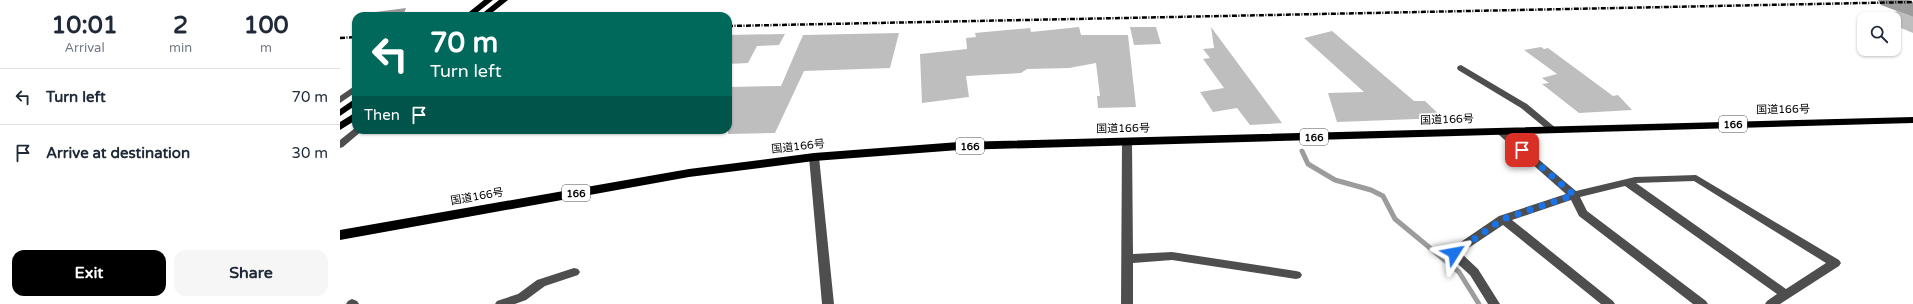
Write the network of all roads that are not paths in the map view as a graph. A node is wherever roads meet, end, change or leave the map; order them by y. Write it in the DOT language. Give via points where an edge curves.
graph roads {
  1 [pos="489,0"];
  2 [pos="504,0"];
  3 [pos="473,12"];
  4 [pos="488,12"];
  5 [pos="1461,68"];
  6 [pos="352,91"];
  7 [pos="340,100"];
  8 [pos="352,103"];
  9 [pos="340,113"];
  10 [pos="352,118"];
  11 [pos="1913,120"];
  12 [pos="340,127"];
  13 [pos="1552,129"];
  14 [pos="1501,132"];
  15 [pos="353,134"];
  16 [pos="1128,142"];
  17 [pos="340,145"];
  18 [pos="814,157"];
  19 [pos="1627,182"];
  20 [pos="1574,195"];
  21 [pos="1503,219"];
  22 [pos="340,234"];
  23 [pos="1127,259"];
  24 [pos="574,272"];
  25 [pos="1296,275"];
  26 [pos="1786,295"];
  27 [pos="521,300"];
  28 [pos="500,304"];
  29 [pos="828,304"];
  30 [pos="1127,304"];
  31 [pos="1494,304"];
  32 [pos="1609,304"];
  33 [pos="1702,304"];
  34 [pos="1772,304"];
  1 -- 3 [label="main road"];
  2 -- 4 [label="main road"];
  5 -- 13 [label="street" via="1524,106"];
  6 -- 7 [label="street"];
  8 -- 9 [label="main road"];
  10 -- 12 [label="main road"];
  11 -- 13 [label="highway, 国道166号 / 166"];
  13 -- 14 [label="highway, 国道166号 / 166"];
  14 -- 16 [label="highway, 国道166号 / 166"];
  14 -- 20 [label="street"];
  15 -- 17 [label="street"];
  16 -- 18 [label="highway, 国道166号 / 166" via="958,146"];
  16 -- 23 [label="street"];
  18 -- 22 [label="highway, 国道166号 / 166" via="689,173"];
  18 -- 29 [label="street"];
  19 -- 20 [label="street"];
  19 -- 26 [label="street"];
  19 -- 26 [label="street" via="1696,178 1835,263"];
  20 -- 21 [label="street"];
  20 -- 33 [label="street" via="1583,213"];
  21 -- 31 [label="street" via="1454,253 1474,272"];
  21 -- 32 [label="street"];
  23 -- 25 [label="street" via="1172,256"];
  23 -- 30 [label="street"];
  24 -- 27 [label="street" via="541,283"];
  26 -- 34 [label="street"];
  27 -- 28 [label="street"];
}
